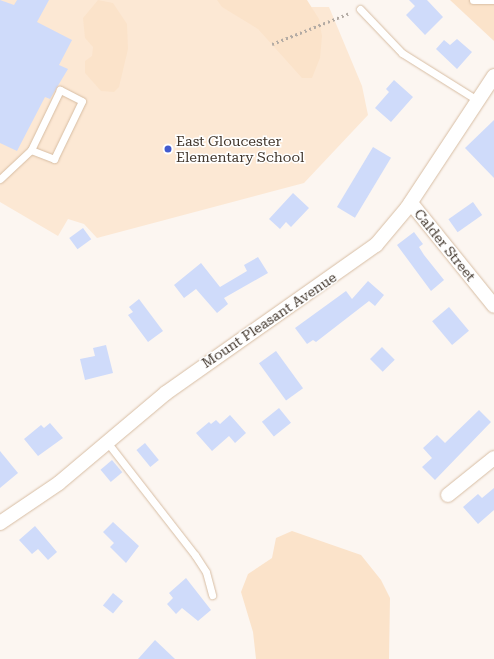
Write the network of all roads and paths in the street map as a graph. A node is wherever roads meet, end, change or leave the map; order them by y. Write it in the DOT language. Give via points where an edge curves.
graph roads {
  1 [pos="473,0"];
  2 [pos="494,0"];
  3 [pos="360,9"];
  4 [pos="272,44"];
  5 [pos="492,82"];
  6 [pos="477,100"];
  7 [pos="31,150"];
  8 [pos="0,179"];
  9 [pos="411,203"];
  10 [pos="494,306"];
  11 [pos="107,442"];
  12 [pos="494,458"];
  13 [pos="448,495"];
  14 [pos="0,522"];
  15 [pos="212,595"];
  1 -- 2 [label="lane"];
  3 -- 4 [label="path"];
  3 -- 6 [label="lane" via="402,53"];
  5 -- 6 [label="street, Mount Pleasant Avenue"];
  6 -- 9 [label="street, Mount Pleasant Avenue"];
  7 -- 7 [label="lane" via="54,159 82,101 60,90"];
  7 -- 8 [label="lane"];
  9 -- 10 [label="street, Calder Street"];
  9 -- 11 [label="street, Mount Pleasant Avenue" via="358,261 217,355"];
  11 -- 14 [label="street, Mount Pleasant Avenue" via="59,482"];
  11 -- 15 [label="lane" via="196,555 206,572"];
  12 -- 13 [label="street"];
}
